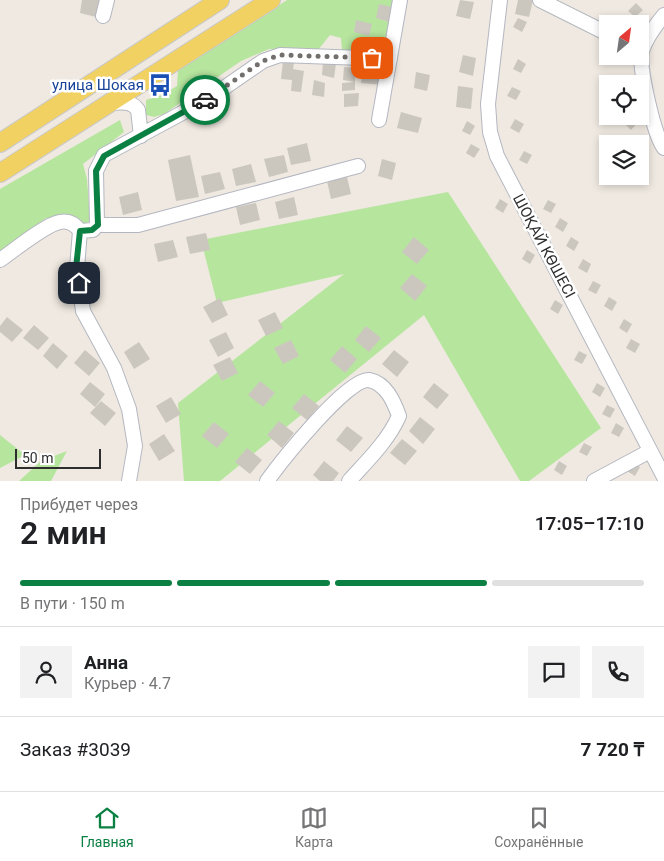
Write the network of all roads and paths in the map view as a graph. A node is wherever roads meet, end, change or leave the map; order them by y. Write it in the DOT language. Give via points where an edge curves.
graph roads {
  1 [pos="107,0"];
  2 [pos="220,0"];
  3 [pos="271,0"];
  4 [pos="400,0"];
  5 [pos="500,0"];
  6 [pos="540,0"];
  7 [pos="664,15"];
  8 [pos="103,16"];
  9 [pos="599,30"];
  10 [pos="649,36"];
  11 [pos="390,59"];
  12 [pos="641,65"];
  13 [pos="110,103"];
  14 [pos="379,120"];
  15 [pos="8,133"];
  16 [pos="141,136"];
  17 [pos="0,143"];
  18 [pos="664,148"];
  19 [pos="358,166"];
  20 [pos="0,173"];
  21 [pos="98,225"];
  22 [pos="80,231"];
  23 [pos="0,260"];
  24 [pos="650,451"];
  25 [pos="664,477"];
  26 [pos="129,481"];
  27 [pos="267,481"];
  28 [pos="349,481"];
  29 [pos="594,481"];
  1 -- 8 [label="street"];
  2 -- 15 [label="main road"];
  3 -- 13 [label="main road"];
  4 -- 11 [label="street"];
  5 -- 24 [label="street, ШОҚАЙ КӨШЕСІ" via="488,104 490,132 497,156"];
  6 -- 9 [label="street"];
  7 -- 10 [label="street"];
  11 -- 14 [label="street"];
  11 -- 16 [label="street" via="280,55 263,61 208,99"];
  12 -- 18 [label="street" via="653,121"];
  13 -- 16 [label="street" via="131,103 136,107"];
  13 -- 20 [label="main road"];
  15 -- 17 [label="main road"];
  16 -- 21 [label="street" via="104,156 99,164 96,171"];
  19 -- 21 [label="street" via="138,225"];
  21 -- 22 [label="street" via="92,230"];
  22 -- 23 [label="street" via="76,225 58,222"];
  22 -- 26 [label="street" via="76,268 84,311 114,368 129,409 134,446"];
  24 -- 25 [label="street, ШОҚАЙ КӨШЕСІ"];
  24 -- 29 [label="street"];
  27 -- 28 [label="street" via="335,402 356,384 367,380 380,384 395,403 399,416 384,441"];
}
